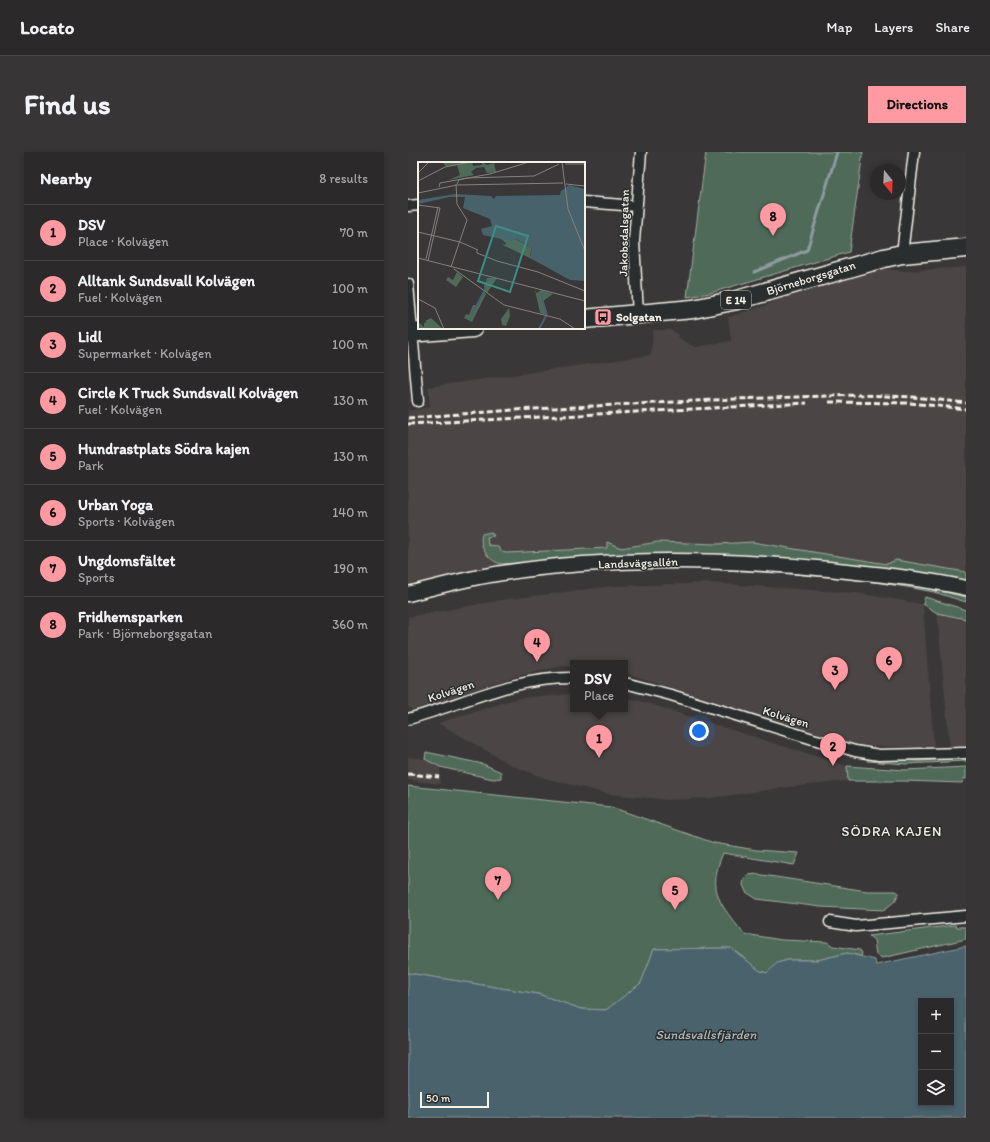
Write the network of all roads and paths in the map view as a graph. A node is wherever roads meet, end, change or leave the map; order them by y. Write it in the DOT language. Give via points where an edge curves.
graph roads {
  1 [pos="641,152"];
  2 [pos="914,152"];
  3 [pos="585,202"];
  4 [pos="418,205"];
  5 [pos="408,206"];
  6 [pos="636,206"];
  7 [pos="966,248"];
  8 [pos="902,254"];
  9 [pos="408,284"];
  10 [pos="638,315"];
  11 [pos="585,319"];
  12 [pos="460,329"];
  13 [pos="410,333"];
  14 [pos="418,401"];
  15 [pos="870,573"];
  16 [pos="966,588"];
  17 [pos="408,594"];
  18 [pos="966,595"];
  19 [pos="570,678"];
  20 [pos="628,684"];
  21 [pos="408,719"];
  22 [pos="966,753"];
  23 [pos="966,916"];
  24 [pos="830,922"];
  1 -- 6 [label="street, Jakobsdalsgatan"];
  2 -- 8 [label="street"];
  3 -- 6 [label="street"];
  4 -- 5 [label="street"];
  6 -- 10 [label="street, Jakobsdalsgatan" via="635,261"];
  7 -- 8 [label="highway, Björneborgsgatan / E 14"];
  8 -- 10 [label="highway, Björneborgsgatan / E 14" via="855,265 737,300 693,309"];
  9 -- 13 [label="street"];
  10 -- 11 [label="highway, Björneborgsgatan / E 14"];
  12 -- 13 [label="highway"];
  13 -- 14 [label="street"];
  15 -- 16 [label="main road, Landsvägsallén"];
  15 -- 17 [label="main road, Landsvägsallén" via="719,562 628,562 478,577"];
  15 -- 18 [label="main road, Landsvägsallén"];
  19 -- 21 [label="street, Kolvägen" via="514,684"];
  20 -- 22 [label="street, Kolvägen" via="855,751 879,755"];
  23 -- 24 [label="street" via="856,926"];
}
